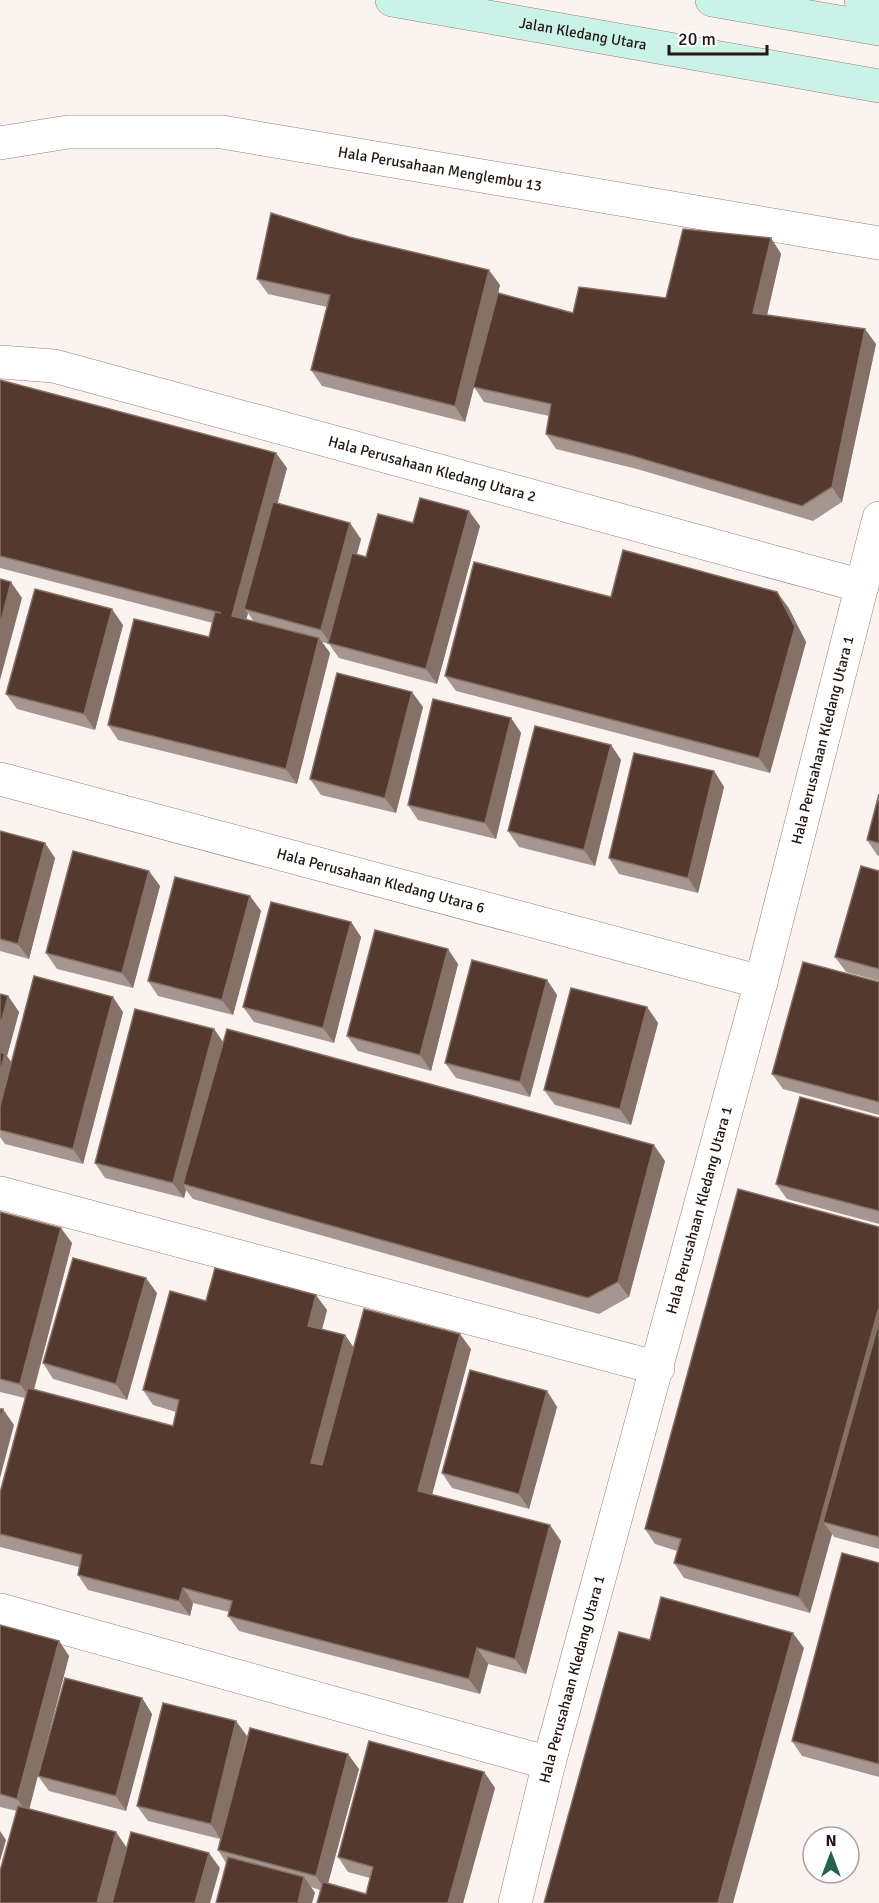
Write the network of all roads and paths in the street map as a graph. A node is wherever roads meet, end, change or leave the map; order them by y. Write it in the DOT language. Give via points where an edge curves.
graph roads {
  1 [pos="392,0"];
  2 [pos="712,0"];
  3 [pos="861,0"];
  4 [pos="879,1"];
  5 [pos="879,29"];
  6 [pos="879,86"];
  7 [pos="0,143"];
  8 [pos="879,243"];
  9 [pos="0,362"];
  10 [pos="879,518"];
  11 [pos="862,586"];
  12 [pos="0,779"];
  13 [pos="761,982"];
  14 [pos="0,1193"];
  15 [pos="658,1368"];
  16 [pos="0,1610"];
  17 [pos="549,1763"];
  18 [pos="515,1903"];
  1 -- 6 [label="main road, Jalan Kledang Utara"];
  2 -- 5 [label="main road"];
  3 -- 4 [label="main road"];
  7 -- 8 [label="street, Hala Perusahaan Menglembu 13" via="68,132 222,132"];
  9 -- 11 [label="street, Hala Perusahaan Kledang Utara 2" via="54,366"];
  10 -- 11 [label="street, Hala Perusahaan Kledang Utara 1"];
  11 -- 13 [label="street, Hala Perusahaan Kledang Utara 1"];
  12 -- 13 [label="street, Hala Perusahaan Kledang Utara 6"];
  13 -- 15 [label="street, Hala Perusahaan Kledang Utara 1"];
  14 -- 15 [label="street"];
  15 -- 17 [label="street, Hala Perusahaan Kledang Utara 1"];
  16 -- 17 [label="street"];
  17 -- 18 [label="street, Hala Perusahaan Kledang Utara 1"];
}
